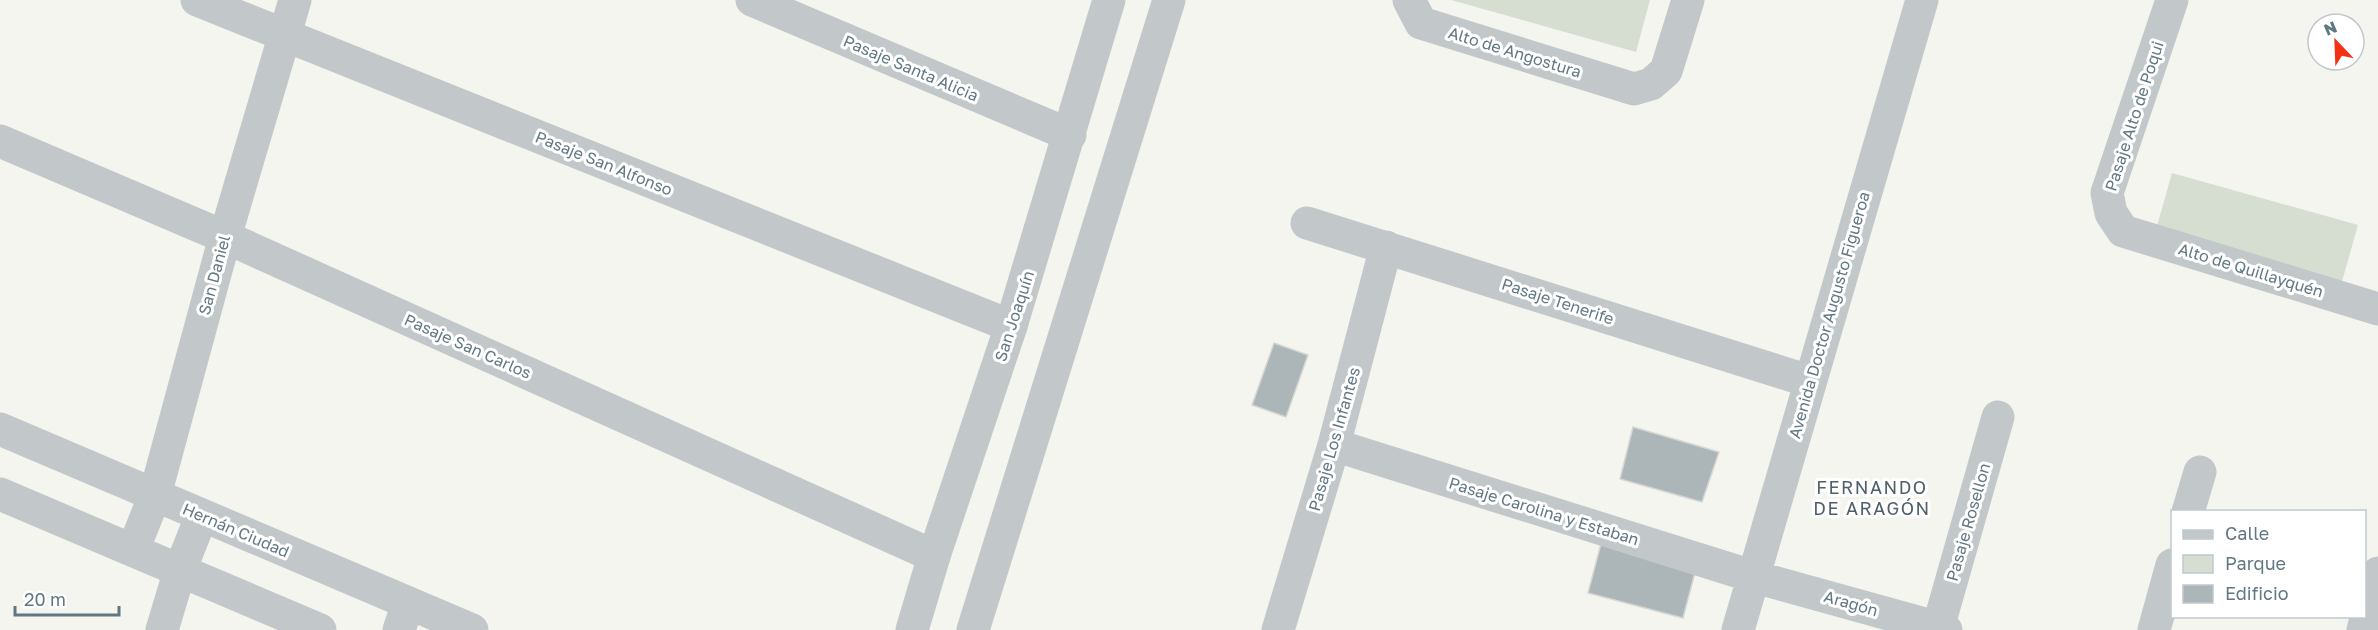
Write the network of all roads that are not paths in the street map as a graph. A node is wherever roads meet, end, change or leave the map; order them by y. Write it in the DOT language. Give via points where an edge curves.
graph roads {
  1 [pos="197,0"];
  2 [pos="295,0"];
  3 [pos="752,0"];
  4 [pos="1109,0"];
  5 [pos="1169,0"];
  6 [pos="1409,0"];
  7 [pos="1688,0"];
  8 [pos="1922,0"];
  9 [pos="2172,0"];
  10 [pos="284,35"];
  11 [pos="1070,135"];
  12 [pos="0,141"];
  13 [pos="1307,223"];
  14 [pos="2123,231"];
  15 [pos="225,237"];
  16 [pos="1386,246"];
  17 [pos="2378,309"];
  18 [pos="1011,326"];
  19 [pos="1809,381"];
  20 [pos="1998,417"];
  21 [pos="0,429"];
  22 [pos="1334,445"];
  23 [pos="2200,472"];
  24 [pos="0,494"];
  25 [pos="155,495"];
  26 [pos="2189,510"];
  27 [pos="202,515"];
  28 [pos="134,550"];
  29 [pos="934,556"];
  30 [pos="2171,569"];
  31 [pos="180,570"];
  32 [pos="2378,573"];
  33 [pos="1755,577"];
  34 [pos="404,616"];
  35 [pos="2366,616"];
  36 [pos="1283,629"];
  37 [pos="1942,629"];
  38 [pos="162,630"];
  39 [pos="320,630"];
  40 [pos="472,630"];
  41 [pos="912,630"];
  42 [pos="972,630"];
  43 [pos="1738,630"];
  44 [pos="2154,630"];
  1 -- 10 [label="street, Pasaje San Alfonso"];
  2 -- 10 [label="street, San Daniel"];
  3 -- 11 [label="street, Pasaje Santa Alicia"];
  4 -- 11 [label="street, San Joaquín"];
  5 -- 42 [label="street"];
  6 -- 7 [label="street, Alto de Angostura" via="1421,23 1634,89 1651,84 1666,71"];
  8 -- 19 [label="street, Avenida Doctor Augusto Figueroa"];
  9 -- 14 [label="street, Pasaje Alto de Poqui" via="2108,194 2111,213"];
  10 -- 15 [label="street, San Daniel"];
  10 -- 18 [label="street, Pasaje San Alfonso"];
  11 -- 18 [label="street, San Joaquín"];
  12 -- 15 [label="street, Pasaje San Carlos"];
  13 -- 16 [label="street, Pasaje Tenerife"];
  14 -- 17 [label="street, Alto de Quillayquén"];
  15 -- 25 [label="street, San Daniel"];
  15 -- 29 [label="street, Pasaje San Carlos"];
  16 -- 19 [label="street, Pasaje Tenerife"];
  16 -- 22 [label="street, Pasaje Los Infantes"];
  18 -- 29 [label="street, San Joaquín"];
  19 -- 33 [label="street, Avenida Doctor Augusto Figueroa"];
  20 -- 37 [label="street, Pasaje Rosellon"];
  21 -- 25 [label="street, Hernán Ciudad"];
  22 -- 33 [label="street, Pasaje Carolina y Estaban"];
  22 -- 36 [label="street, Pasaje Los Infantes"];
  23 -- 26 [label="street"];
  24 -- 28 [label="street"];
  25 -- 27 [label="street, Hernán Ciudad"];
  25 -- 28 [label="street, San Daniel"];
  27 -- 31 [label="street"];
  27 -- 34 [label="street, Hernán Ciudad"];
  28 -- 31 [label="street"];
  29 -- 41 [label="street, San Joaquín"];
  30 -- 44 [label="street"];
  31 -- 38 [label="street"];
  31 -- 39 [label="street"];
  32 -- 35 [label="street"];
  33 -- 37 [label="street, Aragón"];
  33 -- 43 [label="street, Avenida Doctor Augusto Figueroa"];
  34 -- 40 [label="street, Hernán Ciudad"];
}
